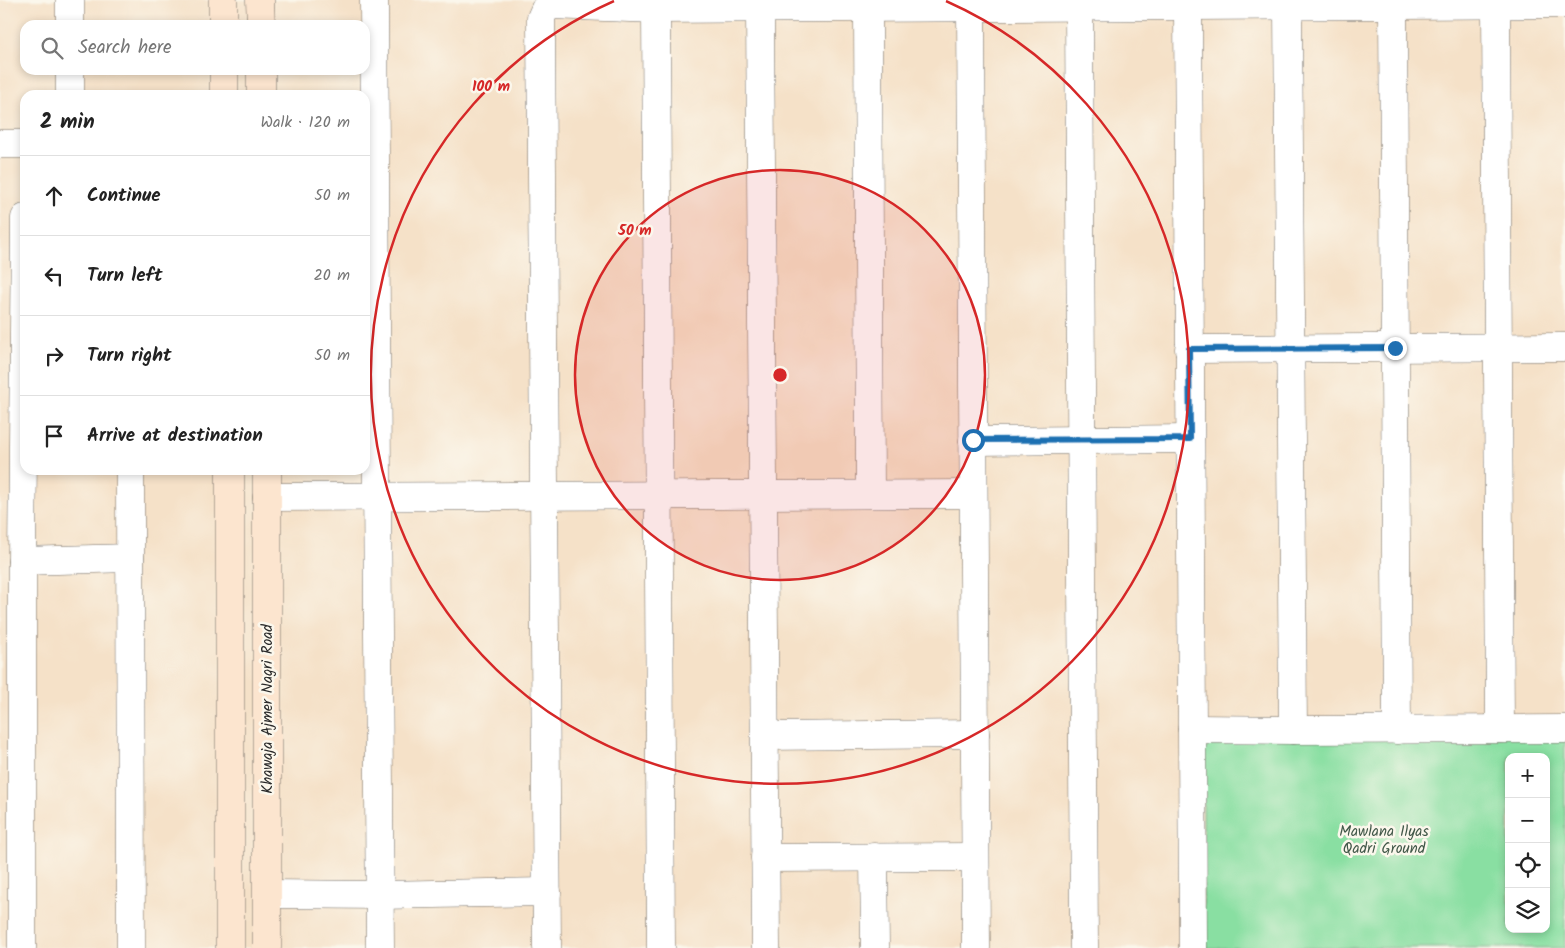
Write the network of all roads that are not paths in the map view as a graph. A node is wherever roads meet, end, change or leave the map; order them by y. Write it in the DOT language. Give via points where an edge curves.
graph roads {
  1 [pos="70,0"];
  2 [pos="223,0"];
  3 [pos="260,0"];
  4 [pos="374,0"];
  5 [pos="1404,3"];
  6 [pos="1279,4"];
  7 [pos="1496,4"];
  8 [pos="1565,4"];
  9 [pos="747,6"];
  10 [pos="1188,6"];
  11 [pos="971,7"];
  12 [pos="1079,7"];
  13 [pos="868,8"];
  14 [pos="656,9"];
  15 [pos="70,20"];
  16 [pos="224,20"];
  17 [pos="260,20"];
  18 [pos="70,75"];
  19 [pos="224,75"];
  20 [pos="261,75"];
  21 [pos="70,90"];
  22 [pos="224,90"];
  23 [pos="261,90"];
  24 [pos="0,144"];
  25 [pos="20,144"];
  26 [pos="1395,348"];
  27 [pos="1498,348"];
  28 [pos="1565,348"];
  29 [pos="1189,349"];
  30 [pos="1290,349"];
  31 [pos="1190,439"];
  32 [pos="973,440"];
  33 [pos="1081,440"];
  34 [pos="23,475"];
  35 [pos="130,475"];
  36 [pos="230,475"];
  37 [pos="267,475"];
  38 [pos="763,494"];
  39 [pos="870,494"];
  40 [pos="973,494"];
  41 [pos="659,495"];
  42 [pos="377,496"];
  43 [pos="544,496"];
  44 [pos="267,497"];
  45 [pos="130,558"];
  46 [pos="22,561"];
  47 [pos="1192,729"];
  48 [pos="1500,729"];
  49 [pos="1565,729"];
  50 [pos="1293,730"];
  51 [pos="1397,730"];
  52 [pos="975,734"];
  53 [pos="764,736"];
  54 [pos="975,857"];
  55 [pos="765,858"];
  56 [pos="874,858"];
  57 [pos="547,892"];
  58 [pos="268,894"];
  59 [pos="379,895"];
  60 [pos="22,948"];
  61 [pos="131,948"];
  62 [pos="230,948"];
  63 [pos="267,948"];
  64 [pos="380,948"];
  65 [pos="547,948"];
  66 [pos="661,948"];
  67 [pos="766,948"];
  68 [pos="875,948"];
  69 [pos="976,948"];
  70 [pos="1084,948"];
  71 [pos="1193,948"];
  1 -- 15 [label="street"];
  2 -- 16 [label="main road"];
  3 -- 17 [label="main road"];
  4 -- 42 [label="street"];
  5 -- 6 [label="street"];
  5 -- 7 [label="street"];
  5 -- 26 [label="street"];
  6 -- 10 [label="street"];
  6 -- 30 [label="street"];
  7 -- 8 [label="street"];
  7 -- 27 [label="street"];
  9 -- 13 [label="street"];
  9 -- 14 [label="street"];
  9 -- 38 [label="street"];
  10 -- 12 [label="street"];
  10 -- 29 [label="street"];
  11 -- 12 [label="street"];
  11 -- 13 [label="street"];
  11 -- 32 [label="street"];
  12 -- 33 [label="street"];
  13 -- 39 [label="street"];
  14 -- 41 [label="street"];
  14 -- 43 [label="street" via="552,5 545,9 541,18"];
  18 -- 21 [label="street"];
  19 -- 22 [label="main road"];
  20 -- 23 [label="main road"];
  24 -- 25 [label="street"];
  26 -- 27 [label="street"];
  26 -- 30 [label="street"];
  26 -- 51 [label="street"];
  27 -- 28 [label="street"];
  27 -- 48 [label="street"];
  29 -- 30 [label="street"];
  29 -- 31 [label="street"];
  30 -- 50 [label="street"];
  31 -- 33 [label="street"];
  31 -- 47 [label="street"];
  32 -- 33 [label="street"];
  32 -- 40 [label="street"];
  33 -- 70 [label="street"];
  34 -- 46 [label="street"];
  35 -- 45 [label="street"];
  36 -- 62 [label="main road"];
  37 -- 44 [label="main road, Khawaja Ajmer Nagri Road"];
  38 -- 39 [label="street"];
  38 -- 41 [label="street"];
  38 -- 53 [label="street"];
  39 -- 40 [label="street"];
  40 -- 52 [label="street"];
  41 -- 43 [label="street"];
  41 -- 66 [label="street"];
  42 -- 43 [label="street"];
  42 -- 44 [label="street"];
  42 -- 59 [label="street"];
  43 -- 57 [label="street"];
  44 -- 58 [label="main road, Khawaja Ajmer Nagri Road"];
  45 -- 46 [label="street"];
  45 -- 61 [label="street"];
  46 -- 60 [label="street"];
  47 -- 50 [label="street"];
  47 -- 71 [label="street"];
  48 -- 49 [label="street"];
  48 -- 51 [label="street"];
  50 -- 51 [label="street"];
  52 -- 53 [label="street"];
  52 -- 54 [label="street"];
  53 -- 55 [label="street"];
  54 -- 56 [label="street"];
  54 -- 69 [label="street"];
  55 -- 56 [label="street"];
  55 -- 67 [label="street"];
  56 -- 68 [label="street"];
  57 -- 59 [label="street"];
  57 -- 65 [label="street"];
  58 -- 59 [label="street"];
  58 -- 63 [label="main road, Khawaja Ajmer Nagri Road"];
  59 -- 64 [label="street"];
}
